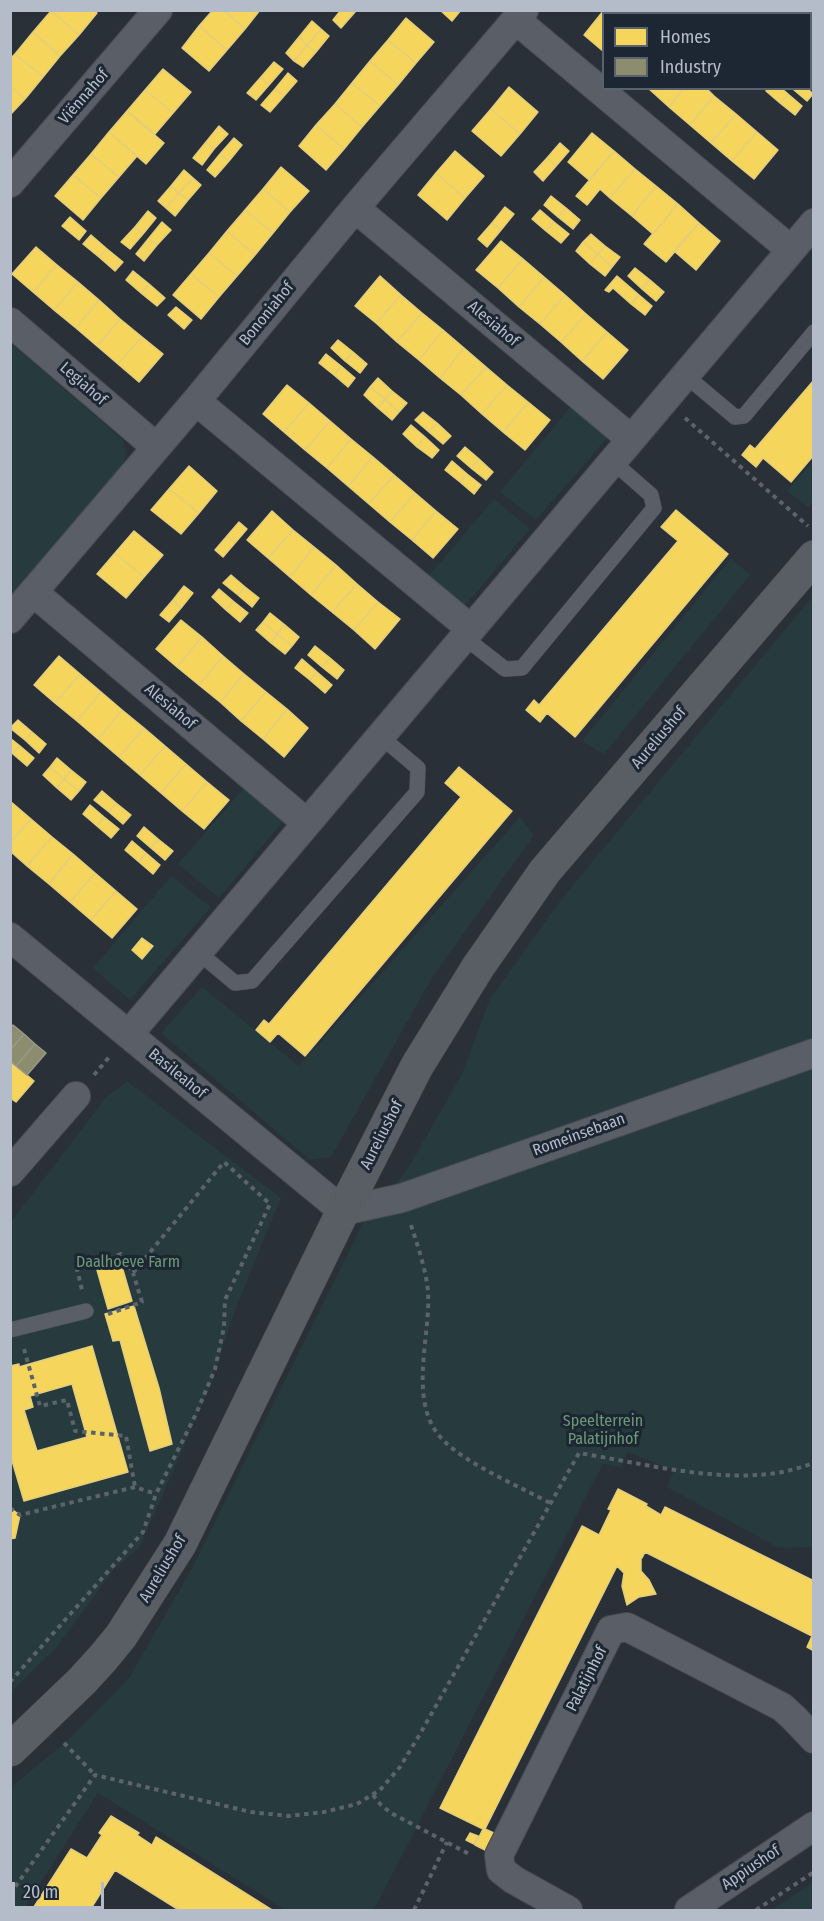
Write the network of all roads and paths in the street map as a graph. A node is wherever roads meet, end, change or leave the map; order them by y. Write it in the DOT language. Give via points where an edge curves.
graph roads {
  1 [pos="158,10"];
  2 [pos="520,15"];
  3 [pos="602,86"];
  4 [pos="606,90"];
  5 [pos="10,183"];
  6 [pos="355,208"];
  7 [pos="813,223"];
  8 [pos="791,250"];
  9 [pos="10,322"];
  10 [pos="813,332"];
  11 [pos="685,375"];
  12 [pos="664,400"];
  13 [pos="196,401"];
  14 [pos="631,440"];
  15 [pos="156,447"];
  16 [pos="612,461"];
  17 [pos="813,531"];
  18 [pos="813,556"];
  19 [pos="33,592"];
  20 [pos="10,619"];
  21 [pos="467,633"];
  22 [pos="380,736"];
  23 [pos="307,822"];
  24 [pos="10,937"];
  25 [pos="198,952"];
  26 [pos="129,1034"];
  27 [pos="813,1053"];
  28 [pos="76,1096"];
  29 [pos="10,1172"];
  30 [pos="402,1198"];
  31 [pos="343,1211"];
  32 [pos="133,1273"];
  33 [pos="86,1311"];
  34 [pos="14,1329"];
  35 [pos="813,1463"];
  36 [pos="135,1486"];
  37 [pos="156,1494"];
  38 [pos="550,1503"];
  39 [pos="10,1508"];
  40 [pos="10,1682"];
  41 [pos="42,1721"];
  42 [pos="813,1739"];
  43 [pos="10,1750"];
  44 [pos="94,1775"];
  45 [pos="373,1795"];
  46 [pos="813,1826"];
  47 [pos="447,1842"];
  48 [pos="501,1870"];
  49 [pos="813,1872"];
  50 [pos="10,1894"];
  51 [pos="414,1911"];
  52 [pos="568,1911"];
  53 [pos="689,1911"];
  54 [pos="756,1911"];
  1 -- 5 [label="street, Viënnahof"];
  2 -- 3 [label="street"];
  2 -- 6 [label="street, Bononiahof"];
  4 -- 8 [label="street"];
  6 -- 13 [label="street, Bononiahof"];
  6 -- 14 [label="street, Alesiahof"];
  7 -- 8 [label="street"];
  8 -- 11 [label="street"];
  9 -- 15 [label="street, Legiahof"];
  10 -- 11 [label="lane" via="744,416 735,417"];
  11 -- 12 [label="street"];
  12 -- 14 [label="street"];
  12 -- 17 [label="path"];
  13 -- 15 [label="street, Bononiahof"];
  13 -- 21 [label="street"];
  14 -- 16 [label="street"];
  15 -- 19 [label="street, Bononiahof"];
  16 -- 21 [label="street"];
  16 -- 21 [label="lane" via="651,495 654,508 522,668 505,669"];
  18 -- 31 [label="street, Aureliushof" via="545,871 447,1015"];
  19 -- 20 [label="street, Bononiahof"];
  19 -- 23 [label="street, Alesiahof"];
  21 -- 22 [label="street"];
  22 -- 23 [label="street"];
  22 -- 25 [label="lane" via="418,768 417,792 252,981 235,983"];
  23 -- 25 [label="street"];
  24 -- 26 [label="street, Basileahof"];
  25 -- 26 [label="street"];
  26 -- 28 [label="path"];
  26 -- 31 [label="street, Basileahof"];
  27 -- 30 [label="street, Romeinsebaan"];
  28 -- 29 [label="street"];
  30 -- 31 [label="street, Romeinsebaan"];
  30 -- 38 [label="path" via="428,1292 424,1403 429,1422 459,1454"];
  31 -- 41 [label="street, Aureliushof" via="180,1544 121,1636"];
  32 -- 33 [label="path" via="142,1302 102,1316"];
  32 -- 33 [label="path" via="121,1254 77,1269"];
  32 -- 37 [label="path" via="224,1162 270,1204 225,1300 224,1326 214,1369"];
  33 -- 34 [label="lane"];
  34 -- 36 [label="path" via="40,1406 67,1400 75,1431 126,1437"];
  35 -- 38 [label="path" via="785,1472 726,1474 579,1453"];
  36 -- 37 [label="path"];
  36 -- 39 [label="path" via="20,1515"];
  37 -- 40 [label="path" via="143,1532"];
  38 -- 45 [label="path" via="400,1767"];
  41 -- 43 [label="street, Aureliushof"];
  41 -- 44 [label="path"];
  42 -- 48 [label="street, Palatijnhof" via="782,1707 627,1627 611,1630 499,1855"];
  44 -- 45 [label="path" via="251,1812 288,1816 346,1807"];
  44 -- 50 [label="path"];
  45 -- 47 [label="path" via="391,1813"];
  46 -- 53 [label="street, Appiushof"];
  47 -- 48 [label="path"];
  47 -- 51 [label="path"];
  48 -- 52 [label="street"];
  49 -- 54 [label="path"];
}
